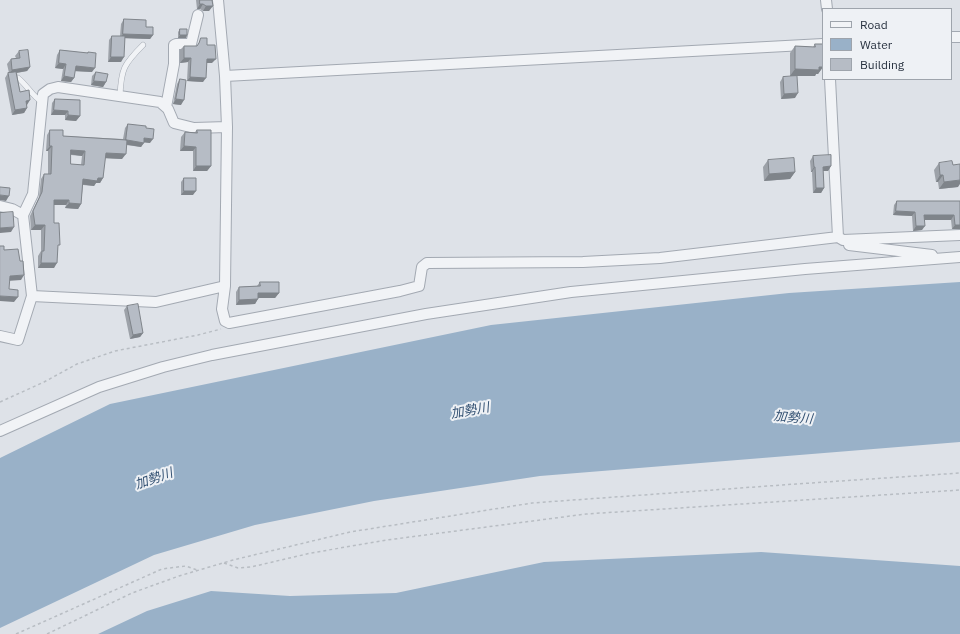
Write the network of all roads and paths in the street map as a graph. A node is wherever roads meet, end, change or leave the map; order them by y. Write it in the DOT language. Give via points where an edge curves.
graph roads {
  1 [pos="218,0"];
  2 [pos="198,15"];
  3 [pos="822,44"];
  4 [pos="143,45"];
  5 [pos="225,76"];
  6 [pos="18,78"];
  7 [pos="830,80"];
  8 [pos="120,96"];
  9 [pos="42,102"];
  10 [pos="166,107"];
  11 [pos="227,127"];
  12 [pos="0,206"];
  13 [pos="23,215"];
  14 [pos="960,235"];
  15 [pos="840,239"];
  16 [pos="960,257"];
  17 [pos="935,258"];
  18 [pos="225,286"];
  19 [pos="32,296"];
  20 [pos="229,324"];
  21 [pos="0,336"];
  22 [pos="0,402"];
  23 [pos="0,431"];
  24 [pos="960,473"];
  25 [pos="960,490"];
  26 [pos="224,562"];
  27 [pos="198,570"];
  28 [pos="16,634"];
  29 [pos="48,634"];
  1 -- 5 [label="street"];
  2 -- 10 [label="street" via="192,44 174,45 174,64"];
  3 -- 5 [label="street"];
  4 -- 8 [label="lane" via="124,66"];
  5 -- 11 [label="street"];
  6 -- 9 [label="lane"];
  7 -- 15 [label="street"];
  8 -- 9 [label="street" via="50,88 43,94"];
  8 -- 10 [label="street" via="160,102"];
  9 -- 13 [label="street" via="33,194"];
  10 -- 11 [label="street" via="174,123 194,128"];
  11 -- 18 [label="street"];
  12 -- 13 [label="street"];
  13 -- 19 [label="street"];
  14 -- 15 [label="street"];
  15 -- 17 [label="street" via="848,245 931,254"];
  15 -- 20 [label="street" via="652,258 583,262 427,263 422,267 419,286"];
  16 -- 17 [label="street"];
  17 -- 23 [label="street" via="571,292 426,314 163,367 99,387"];
  18 -- 19 [label="street" via="156,302"];
  18 -- 20 [label="street" via="222,308 225,321"];
  19 -- 21 [label="street" via="19,338 15,340"];
  20 -- 22 [label="path" via="205,333 115,351 85,362"];
  24 -- 26 [label="path" via="532,504 350,532"];
  25 -- 26 [label="path" via="586,514 387,540 311,553 251,567 238,568"];
  26 -- 27 [label="path"];
  27 -- 28 [label="path" via="186,566 162,569"];
  27 -- 29 [label="path" via="132,593"];
}
